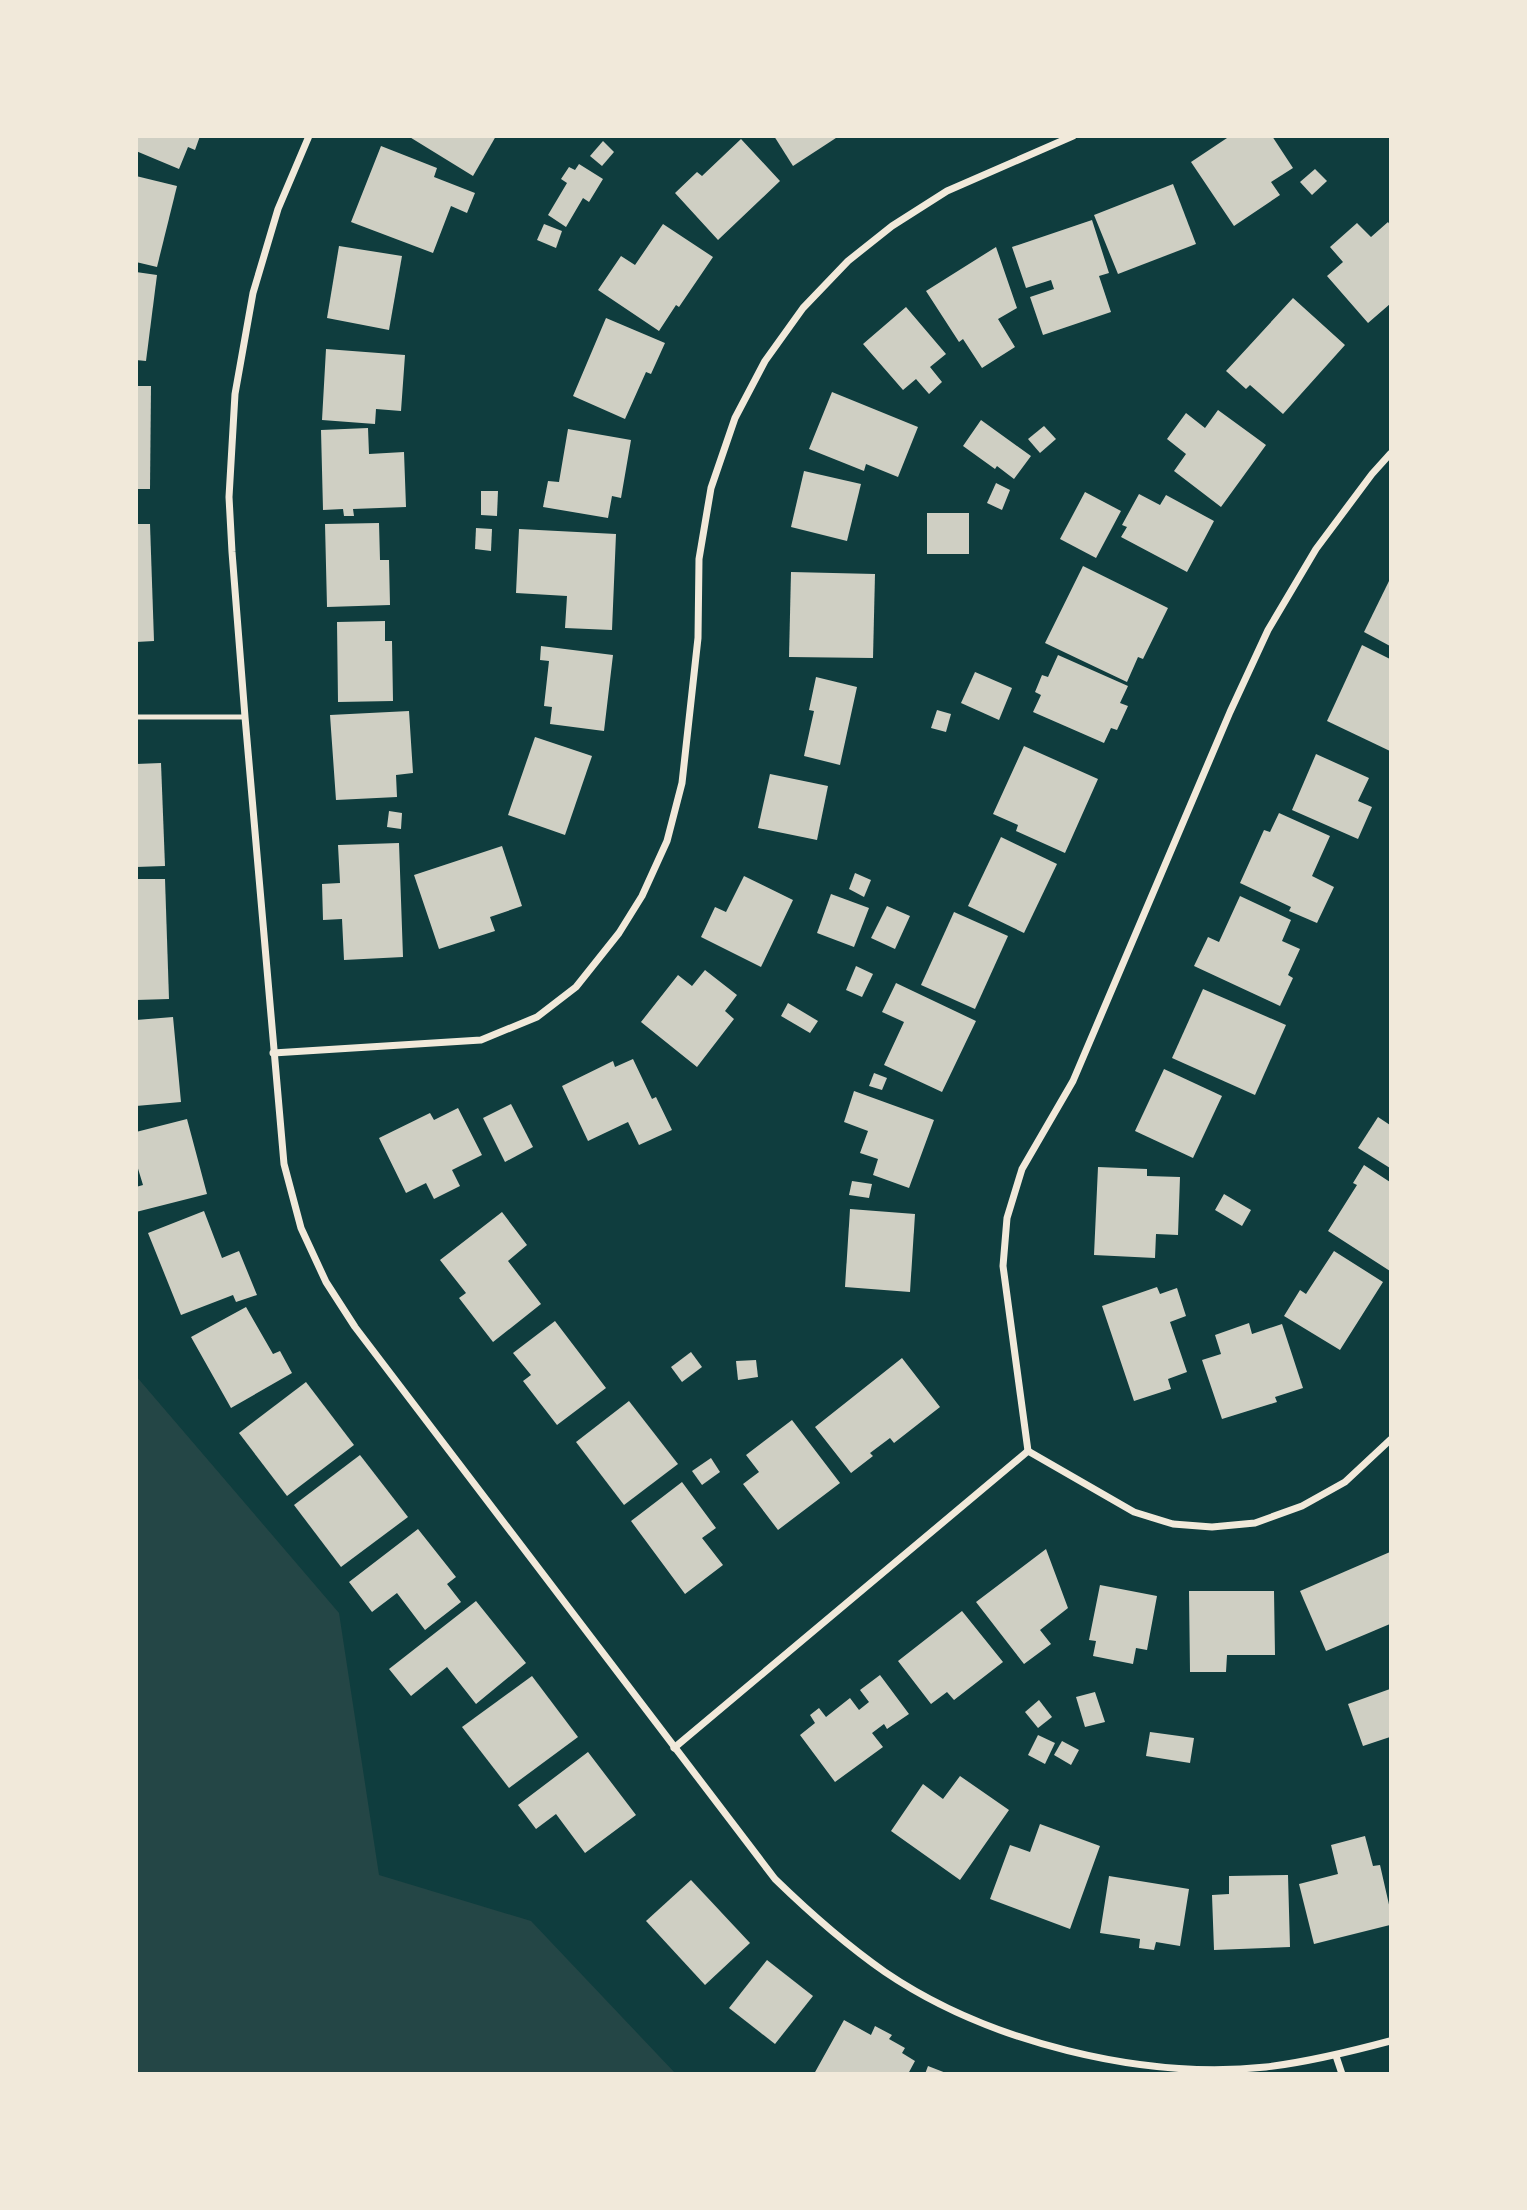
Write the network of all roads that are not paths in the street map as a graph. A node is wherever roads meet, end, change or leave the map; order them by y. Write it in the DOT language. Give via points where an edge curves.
graph roads {
  1 [pos="309,136"];
  2 [pos="1073,136"];
  3 [pos="1391,454"];
  4 [pos="136,717"];
  5 [pos="245,717"];
  6 [pos="273,1053"];
  7 [pos="1391,1440"];
  8 [pos="1028,1451"];
  9 [pos="674,1748"];
  10 [pos="1391,2041"];
  11 [pos="1336,2056"];
  12 [pos="1342,2074"];
  1 -- 5 [label="street" via="278,209 253,293 235,394 229,497"];
  2 -- 6 [label="street" via="947,191 892,226 848,261 803,308 765,361 735,418 711,488 699,559 698,638 682,783 667,841 619,933 576,987 537,1017 481,1040"];
  3 -- 8 [label="street" via="1316,549 1268,630 1073,1080 1022,1169 1007,1218 1003,1266"];
  4 -- 5 [label="lane"];
  5 -- 6 [label="street"];
  6 -- 9 [label="street" via="284,1164 301,1228 326,1282 355,1327"];
  7 -- 8 [label="street" via="1345,1482 1302,1506 1255,1522 1212,1527 1173,1524 1134,1511"];
  8 -- 9 [label="street"];
  9 -- 11 [label="street" via="775,1880 828,1930 887,1973 950,2009 1027,2040 1108,2060 1180,2068 1264,2067"];
  10 -- 11 [label="street"];
  11 -- 12 [label="street"];
}
